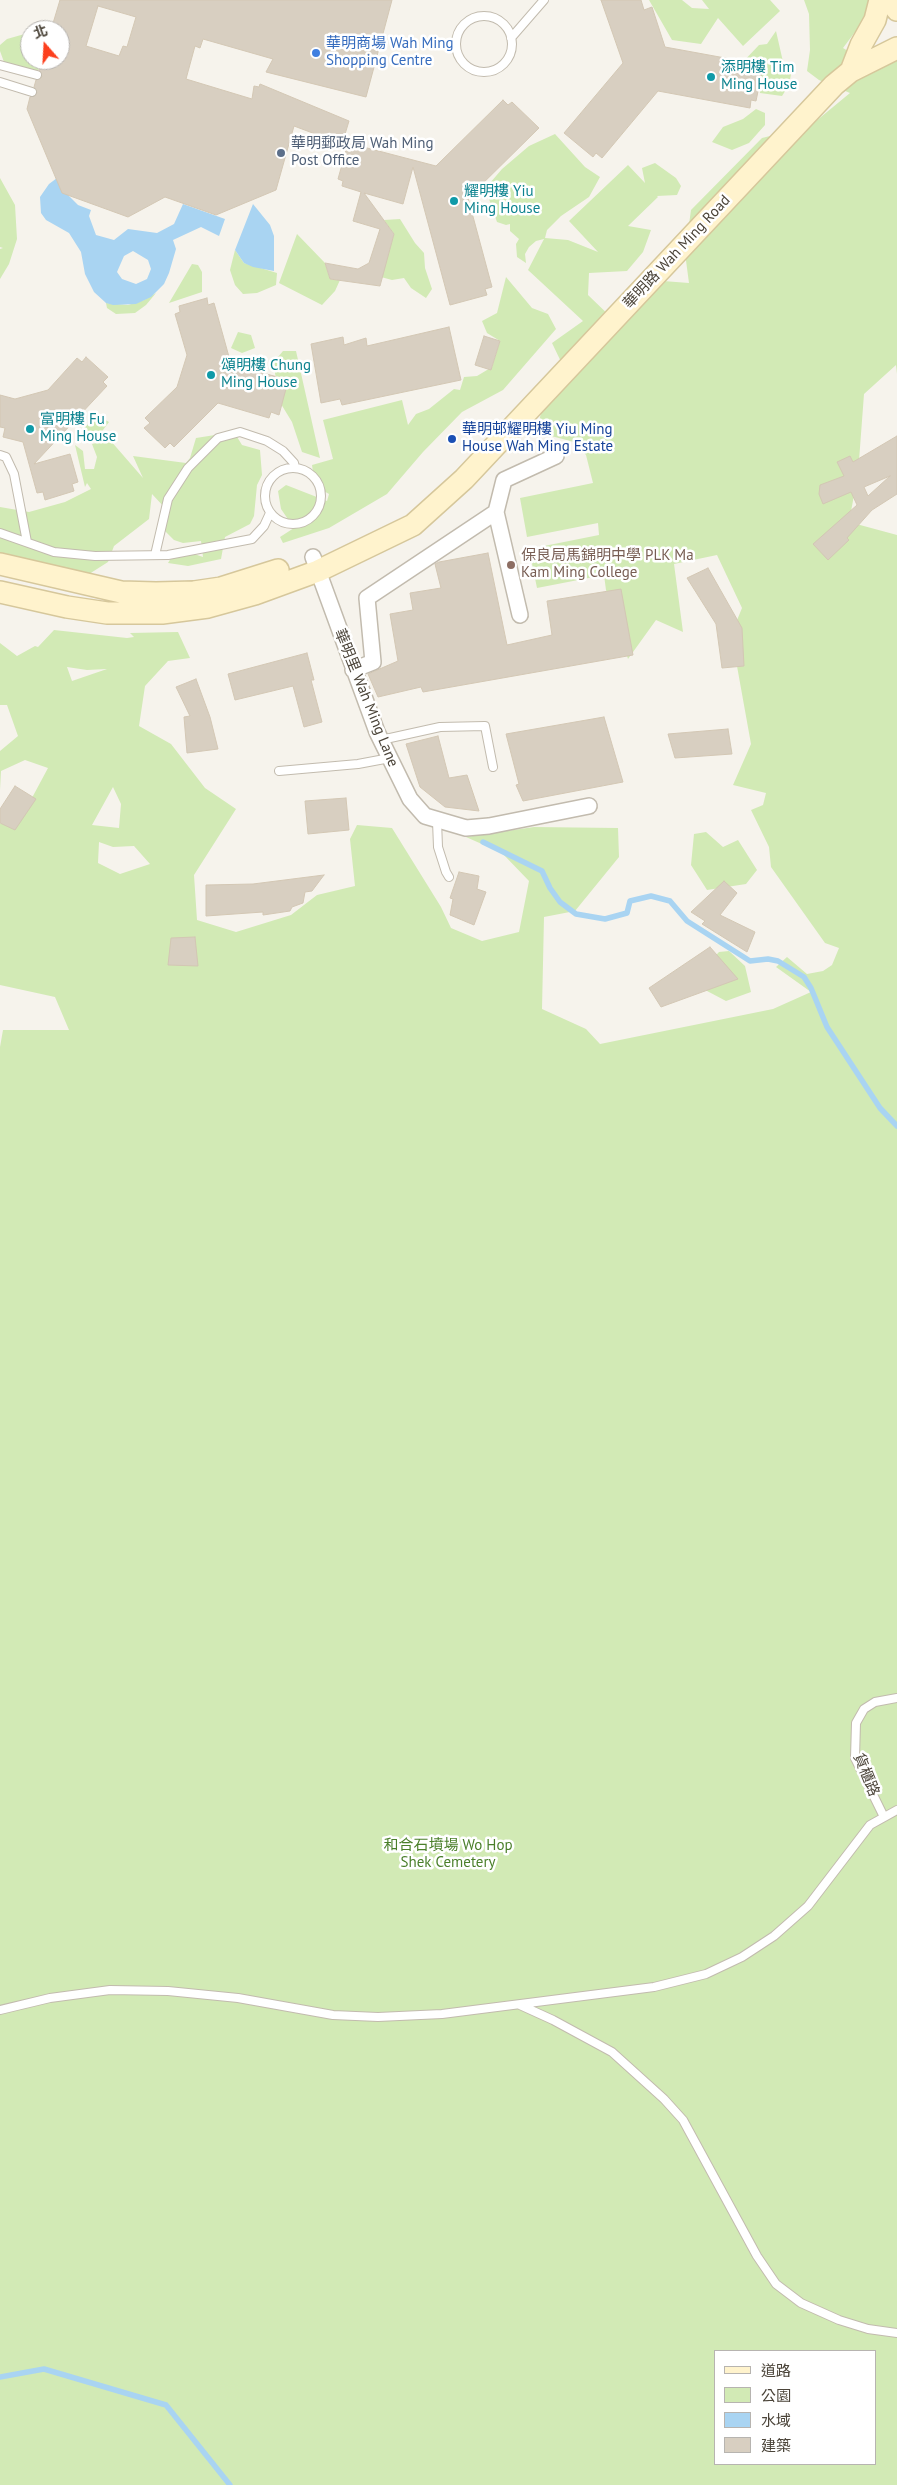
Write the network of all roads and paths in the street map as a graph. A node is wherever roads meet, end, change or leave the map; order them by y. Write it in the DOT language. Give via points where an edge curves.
graph roads {
  1 [pos="544,0"];
  2 [pos="880,0"];
  3 [pos="891,0"];
  4 [pos="897,10"];
  5 [pos="511,38"];
  6 [pos="897,48"];
  7 [pos="0,65"];
  8 [pos="851,71"];
  9 [pos="37,75"];
  10 [pos="0,82"];
  11 [pos="32,92"];
  12 [pos="0,455"];
  13 [pos="556,456"];
  14 [pos="295,468"];
  15 [pos="270,512"];
  16 [pos="496,512"];
  17 [pos="0,533"];
  18 [pos="27,542"];
  19 [pos="155,555"];
  20 [pos="0,564"];
  21 [pos="315,564"];
  22 [pos="0,592"];
  23 [pos="520,615"];
  24 [pos="353,670"];
  25 [pos="381,740"];
  26 [pos="390,758"];
  27 [pos="493,768"];
  28 [pos="279,771"];
  29 [pos="589,806"];
  30 [pos="437,821"];
  31 [pos="449,877"];
  32 [pos="897,1698"];
  33 [pos="897,1810"];
  34 [pos="884,1817"];
  35 [pos="518,2004"];
  36 [pos="0,2010"];
  37 [pos="897,2333"];
  1 -- 5 [label="lane"];
  2 -- 8 [label="street, 華明路 Wah Ming Road" via="875,20"];
  3 -- 4 [label="street"];
  5 -- 5 [label="lane" via="510,55 498,68 490,71 473,70 456,49 456,39 466,23 484,16 501,22"];
  6 -- 8 [label="street, 華明路 Wah Ming Road"];
  7 -- 9 [label="lane"];
  8 -- 21 [label="street, 華明路 Wah Ming Road" via="834,85 504,435 445,486 407,512"];
  10 -- 11 [label="lane"];
  12 -- 18 [label="lane" via="6,457 14,474"];
  13 -- 16 [label="street" via="504,480"];
  14 -- 15 [label="lane" via="279,470 267,485 266,504"];
  14 -- 15 [label="lane" via="307,471 320,485 320,503 316,511 310,518 294,524 276,519"];
  14 -- 19 [label="lane" via="283,451 267,441 240,432 218,438 188,468 168,499"];
  15 -- 19 [label="lane" via="264,526 252,539"];
  16 -- 23 [label="street"];
  16 -- 24 [label="street" via="367,598 373,662"];
  17 -- 18 [label="lane"];
  18 -- 19 [label="lane" via="54,552 95,556"];
  20 -- 21 [label="street, 華明路 Wah Ming Road" via="121,592 156,593 221,588"];
  21 -- 22 [label="street, 華明路 Wah Ming Road" via="226,602 162,613 107,613"];
  21 -- 24 [label="street, 華明里 Wah Ming Lane"];
  24 -- 25 [label="street, 華明里 Wah Ming Lane"];
  25 -- 26 [label="street, 華明里 Wah Ming Lane"];
  25 -- 27 [label="lane" via="440,726 485,726"];
  26 -- 28 [label="lane"];
  26 -- 30 [label="street, 華明里 Wah Ming Lane" via="410,799 426,816"];
  29 -- 30 [label="street, 華明里 Wah Ming Lane" via="489,826 466,828"];
  30 -- 31 [label="lane" via="438,847"];
  32 -- 34 [label="lane, 貨櫃路" via="875,1702 864,1709 856,1723 856,1758"];
  33 -- 34 [label="lane"];
  34 -- 35 [label="lane" via="870,1825 808,1906 774,1936 742,1957 706,1974 654,1987"];
  35 -- 36 [label="lane" via="442,2014 369,2016 324,2014 238,1998 168,1991 110,1990 50,1998"];
  35 -- 37 [label="lane" via="612,2052 664,2099 683,2120 757,2256 776,2284 801,2303 839,2320"];
}
